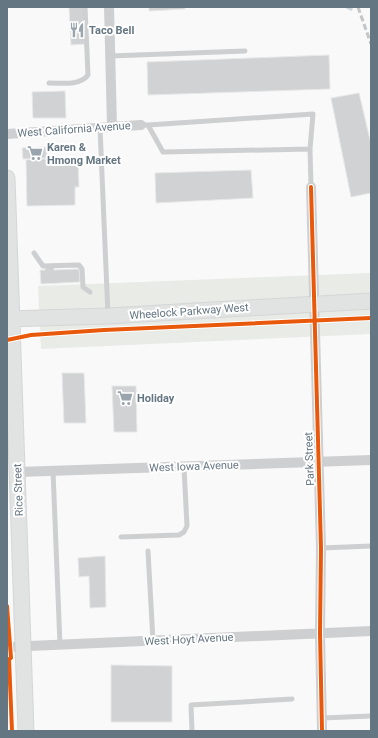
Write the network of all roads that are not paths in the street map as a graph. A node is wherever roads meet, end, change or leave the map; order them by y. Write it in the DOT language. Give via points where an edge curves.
graph roads {
  1 [pos="86,7"];
  2 [pos="109,7"];
  3 [pos="246,51"];
  4 [pos="110,56"];
  5 [pos="49,83"];
  6 [pos="144,125"];
  7 [pos="112,127"];
  8 [pos="100,128"];
  9 [pos="7,134"];
  10 [pos="310,149"];
  11 [pos="7,178"];
  12 [pos="311,187"];
  13 [pos="34,253"];
  14 [pos="90,292"];
  15 [pos="371,301"];
  16 [pos="314,303"];
  17 [pos="108,316"];
  18 [pos="10,319"];
  19 [pos="371,460"];
  20 [pos="319,462"];
  21 [pos="184,467"];
  22 [pos="53,471"];
  23 [pos="18,472"];
  24 [pos="121,538"];
  25 [pos="371,546"];
  26 [pos="321,548"];
  27 [pos="148,551"];
  28 [pos="371,631"];
  29 [pos="320,633"];
  30 [pos="153,641"];
  31 [pos="60,645"];
  32 [pos="24,646"];
  33 [pos="7,647"];
  34 [pos="292,699"];
  35 [pos="371,716"];
  36 [pos="322,718"];
  37 [pos="26,731"];
  38 [pos="192,731"];
  39 [pos="322,731"];
  1 -- 5 [label="lane" via="88,75 74,83"];
  2 -- 4 [label="street"];
  3 -- 4 [label="lane"];
  4 -- 7 [label="street"];
  6 -- 7 [label="street, West California Avenue"];
  6 -- 10 [label="lane" via="163,152"];
  6 -- 10 [label="lane, Park Street" via="313,114"];
  7 -- 8 [label="street, West California Avenue"];
  8 -- 9 [label="street, West California Avenue"];
  8 -- 17 [label="lane"];
  10 -- 12 [label="lane, Park Street"];
  11 -- 18 [label="main road, Rice Street"];
  12 -- 16 [label="street, Park Street"];
  13 -- 14 [label="lane" via="43,266 79,265 82,269 83,287"];
  15 -- 16 [label="main road, Wheelock Parkway West"];
  16 -- 17 [label="main road, Wheelock Parkway West"];
  16 -- 20 [label="street, Park Street"];
  17 -- 18 [label="main road, Wheelock Parkway West"];
  18 -- 23 [label="main road, Rice Street"];
  19 -- 20 [label="street, West Iowa Avenue"];
  20 -- 21 [label="street, West Iowa Avenue"];
  20 -- 26 [label="street, Park Street"];
  21 -- 22 [label="street, West Iowa Avenue"];
  21 -- 24 [label="lane" via="187,526 184,532 179,535"];
  22 -- 23 [label="street, West Iowa Avenue"];
  22 -- 31 [label="lane"];
  23 -- 32 [label="main road, Rice Street"];
  25 -- 26 [label="lane"];
  26 -- 29 [label="street, Park Street"];
  27 -- 30 [label="lane"];
  28 -- 29 [label="street, West Hoyt Avenue"];
  29 -- 30 [label="street, West Hoyt Avenue"];
  29 -- 36 [label="street, Park Street"];
  30 -- 31 [label="street, West Hoyt Avenue"];
  31 -- 32 [label="street, West Hoyt Avenue"];
  32 -- 33 [label="street, West Hoyt Avenue"];
  32 -- 37 [label="main road, Rice Street"];
  34 -- 38 [label="lane" via="191,705"];
  35 -- 36 [label="lane"];
  36 -- 39 [label="street, Park Street"];
}
